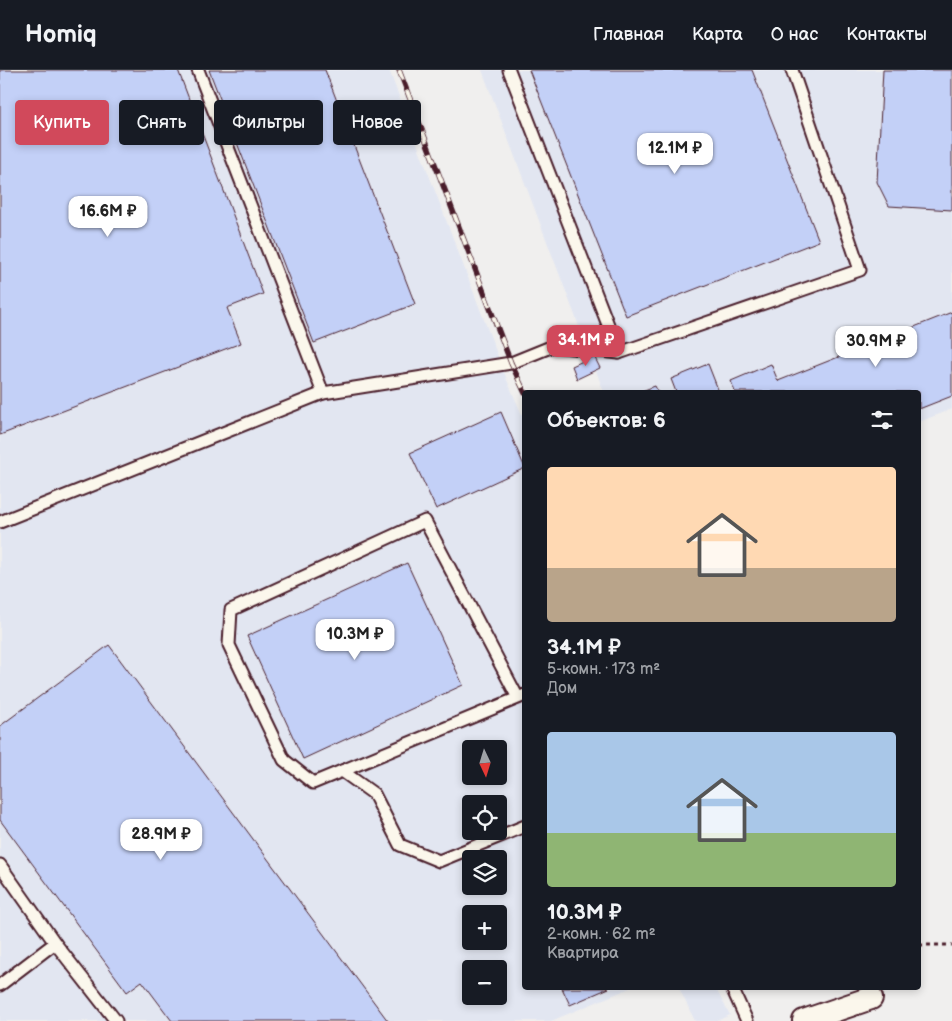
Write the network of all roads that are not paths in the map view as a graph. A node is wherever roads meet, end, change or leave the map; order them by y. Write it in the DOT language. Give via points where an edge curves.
graph roads {
  1 [pos="198,70"];
  2 [pos="509,70"];
  3 [pos="792,70"];
  4 [pos="619,353"];
  5 [pos="322,393"];
  6 [pos="0,522"];
  7 [pos="521,696"];
  8 [pos="342,771"];
  9 [pos="522,827"];
  10 [pos="0,865"];
  11 [pos="55,943"];
  12 [pos="0,984"];
  13 [pos="733,990"];
  14 [pos="871,998"];
  15 [pos="116,1021"];
  16 [pos="747,1021"];
  17 [pos="804,1021"];
  1 -- 5 [label="lane"];
  2 -- 4 [label="lane"];
  3 -- 4 [label="lane" via="860,270"];
  4 -- 5 [label="lane" via="553,346 511,363"];
  5 -- 6 [label="lane"];
  7 -- 8 [label="lane"];
  7 -- 8 [label="lane" via="425,521 231,610 229,645 284,760 312,784"];
  8 -- 9 [label="lane" via="374,794 400,845 439,861"];
  10 -- 11 [label="lane"];
  11 -- 12 [label="lane"];
  11 -- 15 [label="lane"];
  13 -- 16 [label="lane"];
  14 -- 17 [label="street"];
}
